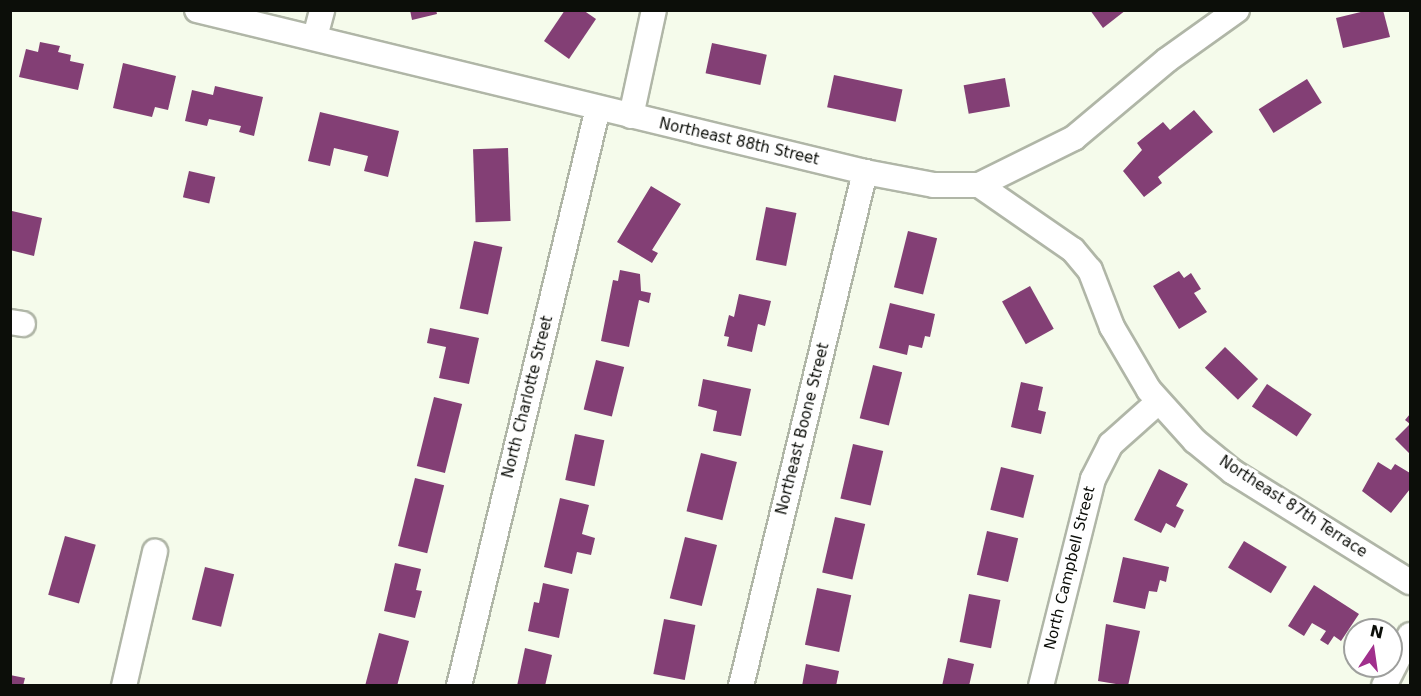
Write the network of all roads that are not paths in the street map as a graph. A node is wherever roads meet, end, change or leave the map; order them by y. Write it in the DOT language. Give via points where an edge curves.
graph roads {
  1 [pos="196,10"];
  2 [pos="321,10"];
  3 [pos="654,10"];
  4 [pos="1233,11"];
  5 [pos="315,37"];
  6 [pos="598,108"];
  7 [pos="631,117"];
  8 [pos="865,172"];
  9 [pos="979,185"];
  10 [pos="1157,403"];
  11 [pos="155,552"];
  12 [pos="1410,582"];
  13 [pos="1410,635"];
  14 [pos="124,686"];
  15 [pos="459,686"];
  16 [pos="741,686"];
  17 [pos="1041,686"];
  18 [pos="1384,686"];
  1 -- 5 [label="street, Northeast 88th Street"];
  2 -- 5 [label="street"];
  3 -- 7 [label="street"];
  4 -- 9 [label="street, Northeast 88th Street" via="1074,138"];
  5 -- 6 [label="street, Northeast 88th Street"];
  6 -- 7 [label="street, Northeast 88th Street"];
  6 -- 15 [label="street, North Charlotte Street"];
  7 -- 8 [label="street, Northeast 88th Street"];
  8 -- 9 [label="street, Northeast 88th Street" via="934,186"];
  8 -- 16 [label="street, Northeast Boone Street"];
  9 -- 10 [label="street, Northeast 87th Terrace" via="1052,232 1090,270 1112,327"];
  10 -- 12 [label="street, Northeast 87th Terrace" via="1233,472"];
  10 -- 17 [label="street, North Campbell Street" via="1111,444 1093,479"];
  11 -- 14 [label="street"];
  13 -- 18 [label="street"];
}
